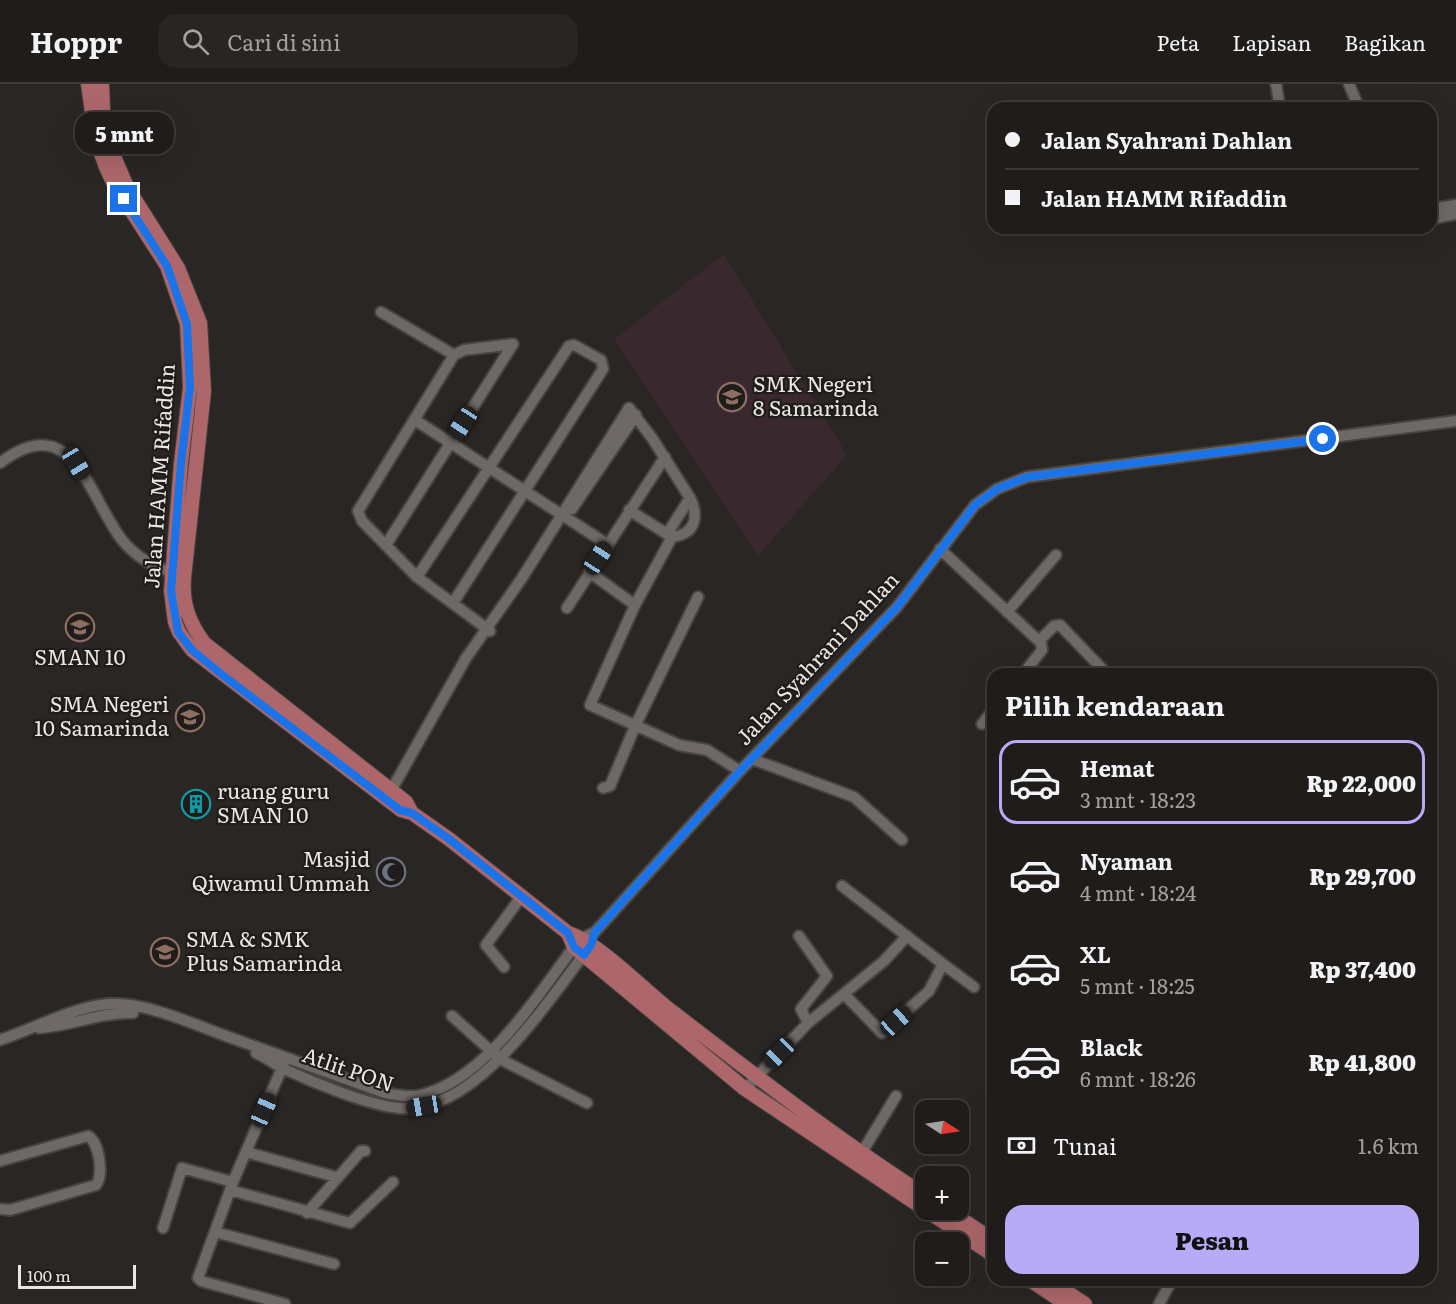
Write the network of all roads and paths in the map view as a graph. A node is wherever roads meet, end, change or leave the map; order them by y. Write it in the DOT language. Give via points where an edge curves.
graph roads {
  1 [pos="88,84"];
  2 [pos="102,84"];
  3 [pos="1269,84"];
  4 [pos="1276,84"];
  5 [pos="1349,84"];
  6 [pos="1272,102"];
  7 [pos="1279,102"];
  8 [pos="1356,102"];
  9 [pos="1456,205"];
  10 [pos="1437,208"];
  11 [pos="1456,214"];
  12 [pos="1437,218"];
  13 [pos="381,312"];
  14 [pos="454,355"];
  15 [pos="415,420"];
  16 [pos="1456,421"];
  17 [pos="194,423"];
  18 [pos="451,442"];
  19 [pos="665,457"];
  20 [pos="0,463"];
  21 [pos="489,468"];
  22 [pos="525,491"];
  23 [pos="690,498"];
  24 [pos="629,510"];
  25 [pos="564,515"];
  26 [pos="670,536"];
  27 [pos="607,544"];
  28 [pos="386,545"];
  29 [pos="940,549"];
  30 [pos="1056,555"];
  31 [pos="172,572"];
  32 [pos="589,572"];
  33 [pos="417,577"];
  34 [pos="698,597"];
  35 [pos="453,603"];
  36 [pos="635,605"];
  37 [pos="567,608"];
  38 [pos="1007,612"];
  39 [pos="488,629"];
  40 [pos="1039,641"];
  41 [pos="1028,668"];
  42 [pos="1101,668"];
  43 [pos="987,718"];
  44 [pos="636,724"];
  45 [pos="982,724"];
  46 [pos="752,759"];
  47 [pos="738,769"];
  48 [pos="603,788"];
  49 [pos="392,798"];
  50 [pos="902,840"];
  51 [pos="842,886"];
  52 [pos="521,897"];
  53 [pos="799,936"];
  54 [pos="907,936"];
  55 [pos="585,944"];
  56 [pos="943,964"];
  57 [pos="504,967"];
  58 [pos="974,987"];
  59 [pos="844,994"];
  60 [pos="452,1016"];
  61 [pos="808,1023"];
  62 [pos="37,1028"];
  63 [pos="0,1040"];
  64 [pos="490,1051"];
  65 [pos="287,1057"];
  66 [pos="500,1059"];
  67 [pos="282,1068"];
  68 [pos="756,1076"];
  69 [pos="745,1089"];
  70 [pos="896,1096"];
  71 [pos="587,1103"];
  72 [pos="365,1151"];
  73 [pos="246,1152"];
  74 [pos="861,1155"];
  75 [pos="0,1161"];
  76 [pos="336,1177"];
  77 [pos="393,1182"];
  78 [pos="232,1186"];
  79 [pos="915,1189"];
  80 [pos="915,1195"];
  81 [pos="0,1209"];
  82 [pos="307,1213"];
  83 [pos="956,1220"];
  84 [pos="163,1228"];
  85 [pos="215,1232"];
  86 [pos="987,1237"];
  87 [pos="969,1243"];
  88 [pos="987,1252"];
  89 [pos="334,1264"];
  90 [pos="1039,1286"];
  91 [pos="1058,1286"];
  92 [pos="1168,1286"];
  93 [pos="285,1304"];
  94 [pos="1066,1304"];
  95 [pos="1085,1304"];
  96 [pos="1158,1304"];
  1 -- 17 [label="main road, Jalan HAMM Rifaddin" via="96,140 106,167 167,266 187,324"];
  2 -- 17 [label="main road, Jalan HAMM Rifaddin" via="105,124 116,161 127,187 178,268 200,323 204,374"];
  3 -- 6 [label="street"];
  4 -- 7 [label="street"];
  5 -- 8 [label="street"];
  9 -- 10 [label="street"];
  11 -- 12 [label="street"];
  13 -- 14 [label="street"];
  14 -- 15 [label="street"];
  14 -- 18 [label="street" via="464,350 514,345"];
  15 -- 18 [label="street"];
  15 -- 28 [label="street" via="359,508 362,521"];
  16 -- 29 [label="street, Jalan Syahrani Dahlan" via="1027,477 997,489 975,505"];
  17 -- 31 [label="main road, Jalan HAMM Rifaddin" via="181,463"];
  17 -- 49 [label="main road, Jalan HAMM Rifaddin" via="183,590 184,608 194,629 204,643"];
  18 -- 21 [label="street"];
  18 -- 28 [label="street"];
  19 -- 23 [label="street"];
  19 -- 24 [label="street"];
  19 -- 25 [label="street" via="633,412"];
  20 -- 31 [label="street" via="18,449 38,444 54,447 76,463 123,541 156,569"];
  21 -- 22 [label="street"];
  21 -- 22 [label="street" via="569,346 601,360 603,369"];
  21 -- 33 [label="street"];
  22 -- 25 [label="street"];
  22 -- 35 [label="street"];
  23 -- 26 [label="street"];
  23 -- 26 [label="street" via="696,521 686,532"];
  24 -- 26 [label="street"];
  24 -- 27 [label="street"];
  25 -- 27 [label="street"];
  25 -- 39 [label="street" via="512,602"];
  26 -- 36 [label="street"];
  27 -- 32 [label="street"];
  28 -- 33 [label="street"];
  29 -- 38 [label="street"];
  29 -- 46 [label="street, Jalan Syahrani Dahlan" via="897,607"];
  30 -- 38 [label="street"];
  31 -- 49 [label="main road, Jalan HAMM Rifaddin" via="175,622 192,650"];
  32 -- 36 [label="street"];
  32 -- 37 [label="street"];
  33 -- 35 [label="street"];
  34 -- 44 [label="street"];
  35 -- 39 [label="street"];
  36 -- 44 [label="street" via="590,705"];
  38 -- 40 [label="street"];
  39 -- 49 [label="street"];
  40 -- 41 [label="street" via="1042,650"];
  40 -- 42 [label="street" via="1056,624 1060,625"];
  43 -- 45 [label="street"];
  44 -- 47 [label="street" via="679,745 707,750"];
  44 -- 48 [label="street" via="610,786"];
  46 -- 47 [label="street, Jalan Syahrani Dahlan"];
  46 -- 50 [label="street" via="853,797"];
  47 -- 55 [label="street, Jalan Syahrani Dahlan"];
  49 -- 52 [label="main road, Jalan HAMM Rifaddin" via="400,810 412,813"];
  51 -- 54 [label="street"];
  52 -- 55 [label="main road, Jalan HAMM Rifaddin"];
  52 -- 57 [label="street" via="486,945"];
  53 -- 61 [label="street" via="827,976 801,1009"];
  54 -- 56 [label="street"];
  54 -- 59 [label="street"];
  55 -- 64 [label="street, Atlit PON"];
  55 -- 66 [label="street, Atlit PON"];
  55 -- 68 [label="main road"];
  55 -- 69 [label="main road"];
  56 -- 58 [label="street"];
  56 -- 59 [label="street" via="929,991 883,1032"];
  59 -- 61 [label="street"];
  60 -- 64 [label="street"];
  61 -- 68 [label="street"];
  62 -- 63 [label="street, Atlit PON"];
  62 -- 65 [label="street, Atlit PON" via="57,1017 113,1004 160,1013"];
  62 -- 67 [label="street, Atlit PON" via="114,1012 133,1013 266,1057"];
  64 -- 65 [label="street, Atlit PON" via="459,1077 422,1095 405,1096 385,1093"];
  64 -- 66 [label="street"];
  65 -- 67 [label="street"];
  66 -- 67 [label="street, Atlit PON" via="461,1089 411,1108 374,1103"];
  66 -- 71 [label="street"];
  67 -- 73 [label="street"];
  68 -- 69 [label="street"];
  68 -- 74 [label="main road"];
  69 -- 80 [label="main road"];
  70 -- 74 [label="street"];
  72 -- 76 [label="street"];
  73 -- 76 [label="street"];
  73 -- 78 [label="street"];
  74 -- 79 [label="main road"];
  75 -- 81 [label="street" via="88,1136 95,1143 100,1178 96,1185 10,1210"];
  76 -- 82 [label="street"];
  77 -- 82 [label="street" via="353,1222"];
  78 -- 82 [label="street"];
  78 -- 84 [label="street" via="182,1168"];
  78 -- 85 [label="street"];
  83 -- 86 [label="main road"];
  85 -- 89 [label="street"];
  85 -- 93 [label="street" via="198,1278"];
  87 -- 88 [label="main road"];
  90 -- 94 [label="main road"];
  91 -- 95 [label="main road"];
  92 -- 96 [label="street"];
}
